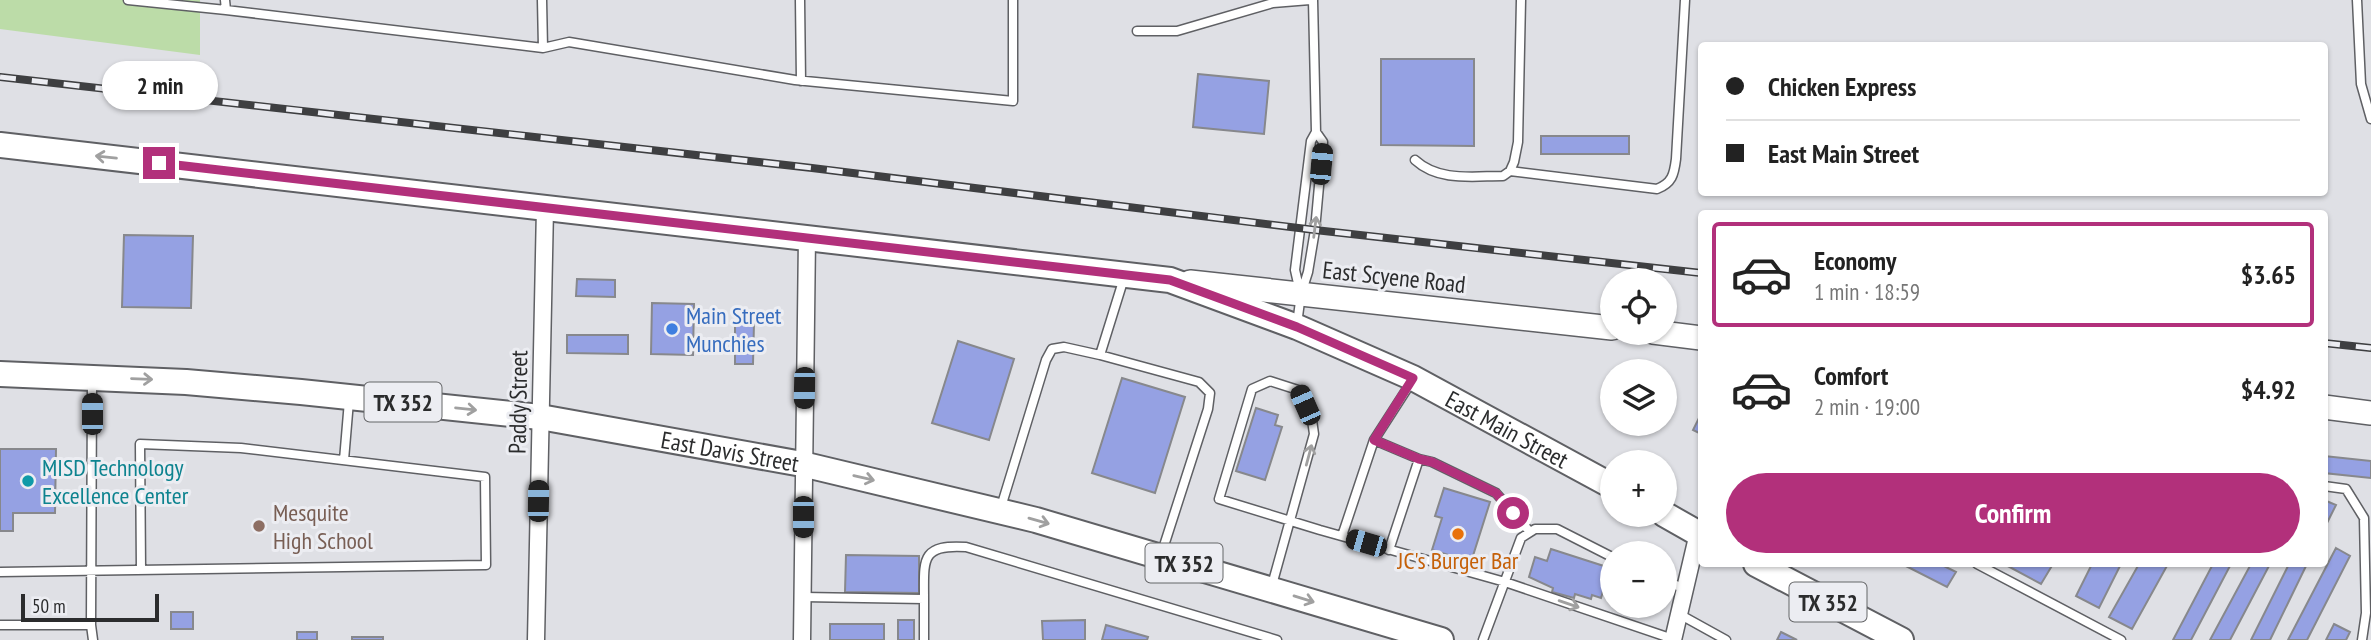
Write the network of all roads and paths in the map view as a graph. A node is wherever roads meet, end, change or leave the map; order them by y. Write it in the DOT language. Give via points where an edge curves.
graph roads {
  1 [pos="128,0"];
  2 [pos="225,0"];
  3 [pos="542,0"];
  4 [pos="800,0"];
  5 [pos="1013,0"];
  6 [pos="1312,0"];
  7 [pos="1521,0"];
  8 [pos="1685,0"];
  9 [pos="2357,0"];
  10 [pos="226,10"];
  11 [pos="1137,31"];
  12 [pos="543,48"];
  13 [pos="801,81"];
  14 [pos="2371,119"];
  15 [pos="1316,132"];
  16 [pos="0,145"];
  17 [pos="1415,160"];
  18 [pos="1510,171"];
  19 [pos="545,208"];
  20 [pos="807,237"];
  21 [pos="1125,275"];
  22 [pos="1170,280"];
  23 [pos="1301,294"];
  24 [pos="1297,327"];
  25 [pos="1600,327"];
  26 [pos="1677,335"];
  27 [pos="1698,338"];
  28 [pos="1100,355"];
  29 [pos="0,374"];
  30 [pos="92,377"];
  31 [pos="1413,378"];
  32 [pos="349,397"];
  33 [pos="2328,408"];
  34 [pos="2371,413"];
  35 [pos="540,417"];
  36 [pos="1374,440"];
  37 [pos="1419,459"];
  38 [pos="344,460"];
  39 [pos="802,464"];
  40 [pos="1600,479"];
  41 [pos="2328,487"];
  42 [pos="1000,510"];
  43 [pos="1292,521"];
  44 [pos="1677,521"];
  45 [pos="1530,533"];
  46 [pos="1698,533"];
  47 [pos="1342,536"];
  48 [pos="1698,541"];
  49 [pos="1390,550"];
  50 [pos="1600,551"];
  51 [pos="1160,556"];
  52 [pos="1762,567"];
  53 [pos="1983,567"];
  54 [pos="141,570"];
  55 [pos="0,572"];
  56 [pos="91,572"];
  57 [pos="1505,582"];
  58 [pos="1677,586"];
  59 [pos="1271,589"];
  60 [pos="1685,589"];
  61 [pos="803,597"];
  62 [pos="924,599"];
  63 [pos="1679,614"];
  64 [pos="0,625"];
  65 [pos="91,625"];
  66 [pos="93,640"];
  67 [pos="536,640"];
  68 [pos="802,640"];
  69 [pos="924,640"];
  70 [pos="1277,640"];
  71 [pos="1441,640"];
  72 [pos="1483,640"];
  73 [pos="1673,640"];
  74 [pos="1726,640"];
  75 [pos="1901,640"];
  76 [pos="2122,640"];
  77 [pos="2362,640"];
  1 -- 10 [label="lane"];
  2 -- 10 [label="lane"];
  3 -- 12 [label="lane"];
  4 -- 13 [label="lane"];
  5 -- 13 [label="lane" via="1013,101"];
  6 -- 11 [label="lane" via="1273,3 1177,31"];
  6 -- 15 [label="lane"];
  7 -- 18 [label="lane" via="1518,142"];
  8 -- 18 [label="lane" via="1676,159 1668,185 1657,189"];
  9 -- 14 [label="lane" via="2361,84"];
  10 -- 12 [label="lane"];
  12 -- 13 [label="lane" via="569,42"];
  15 -- 23 [label="lane" via="1311,141 1295,270"];
  23 -- 15 [label="lane, one-way" via="1316,217 1323,142"];
  19 -- 16 [label="main road, East Main Street, one-way"];
  17 -- 18 [label="lane" via="1438,175 1503,176"];
  19 -- 20 [label="main road, East Main Street"];
  19 -- 35 [label="street, Paddy Street"];
  20 -- 21 [label="main road, East Main Street"];
  20 -- 39 [label="street"];
  21 -- 22 [label="main road, East Main Street"];
  21 -- 28 [label="lane"];
  22 -- 23 [label="street, East Scyene Road"];
  22 -- 24 [label="main road, East Main Street"];
  23 -- 24 [label="lane"];
  23 -- 25 [label="street, East Scyene Road"];
  24 -- 31 [label="main road, East Main Street"];
  26 -- 27 [label="street"];
  28 -- 42 [label="lane" via="1052,349"];
  28 -- 51 [label="lane" via="1199,382 1210,393"];
  29 -- 30 [label="main road, East Davis Street / TX 352"];
  30 -- 32 [label="main road, East Davis Street / TX 352, one-way"];
  30 -- 56 [label="lane"];
  31 -- 36 [label="lane"];
  31 -- 40 [label="main road, East Main Street"];
  32 -- 35 [label="main road, East Davis Street / TX 352, one-way"];
  32 -- 38 [label="lane"];
  33 -- 34 [label="street"];
  35 -- 39 [label="main road, East Davis Street / TX 352"];
  35 -- 67 [label="street, Paddy Street"];
  36 -- 37 [label="lane"];
  36 -- 47 [label="lane"];
  37 -- 45 [label="lane" via="1496,493"];
  37 -- 49 [label="lane"];
  38 -- 54 [label="lane" via="241,448 140,444"];
  38 -- 54 [label="lane" via="485,477 486,565"];
  39 -- 42 [label="main road, East Davis Street / TX 352, one-way"];
  39 -- 61 [label="street"];
  41 -- 77 [label="lane" via="2346,489 2364,518 2366,613"];
  42 -- 51 [label="main road, East Davis Street / TX 352, one-way"];
  43 -- 43 [label="lane, one-way" via="1314,434 1312,420 1298,390 1270,381 1252,389 1219,499"];
  43 -- 47 [label="lane"];
  43 -- 59 [label="lane"];
  44 -- 46 [label="main road"];
  45 -- 50 [label="lane" via="1557,529"];
  45 -- 57 [label="lane" via="1521,538"];
  47 -- 49 [label="lane"];
  48 -- 60 [label="street"];
  49 -- 57 [label="lane"];
  51 -- 59 [label="main road, East Davis Street / TX 352"];
  52 -- 75 [label="main road, TX 352"];
  53 -- 76 [label="lane"];
  54 -- 56 [label="lane"];
  55 -- 56 [label="lane"];
  56 -- 65 [label="lane"];
  57 -- 72 [label="lane"];
  57 -- 73 [label="lane, one-way"];
  58 -- 60 [label="lane"];
  59 -- 71 [label="main road, East Davis Street / TX 352, one-way"];
  60 -- 63 [label="street"];
  61 -- 62 [label="lane"];
  61 -- 68 [label="street"];
  62 -- 69 [label="lane"];
  62 -- 70 [label="lane" via="924,565 931,552 944,545 966,547"];
  63 -- 73 [label="street"];
  63 -- 74 [label="lane"];
  64 -- 65 [label="lane"];
  65 -- 66 [label="lane"];
}
